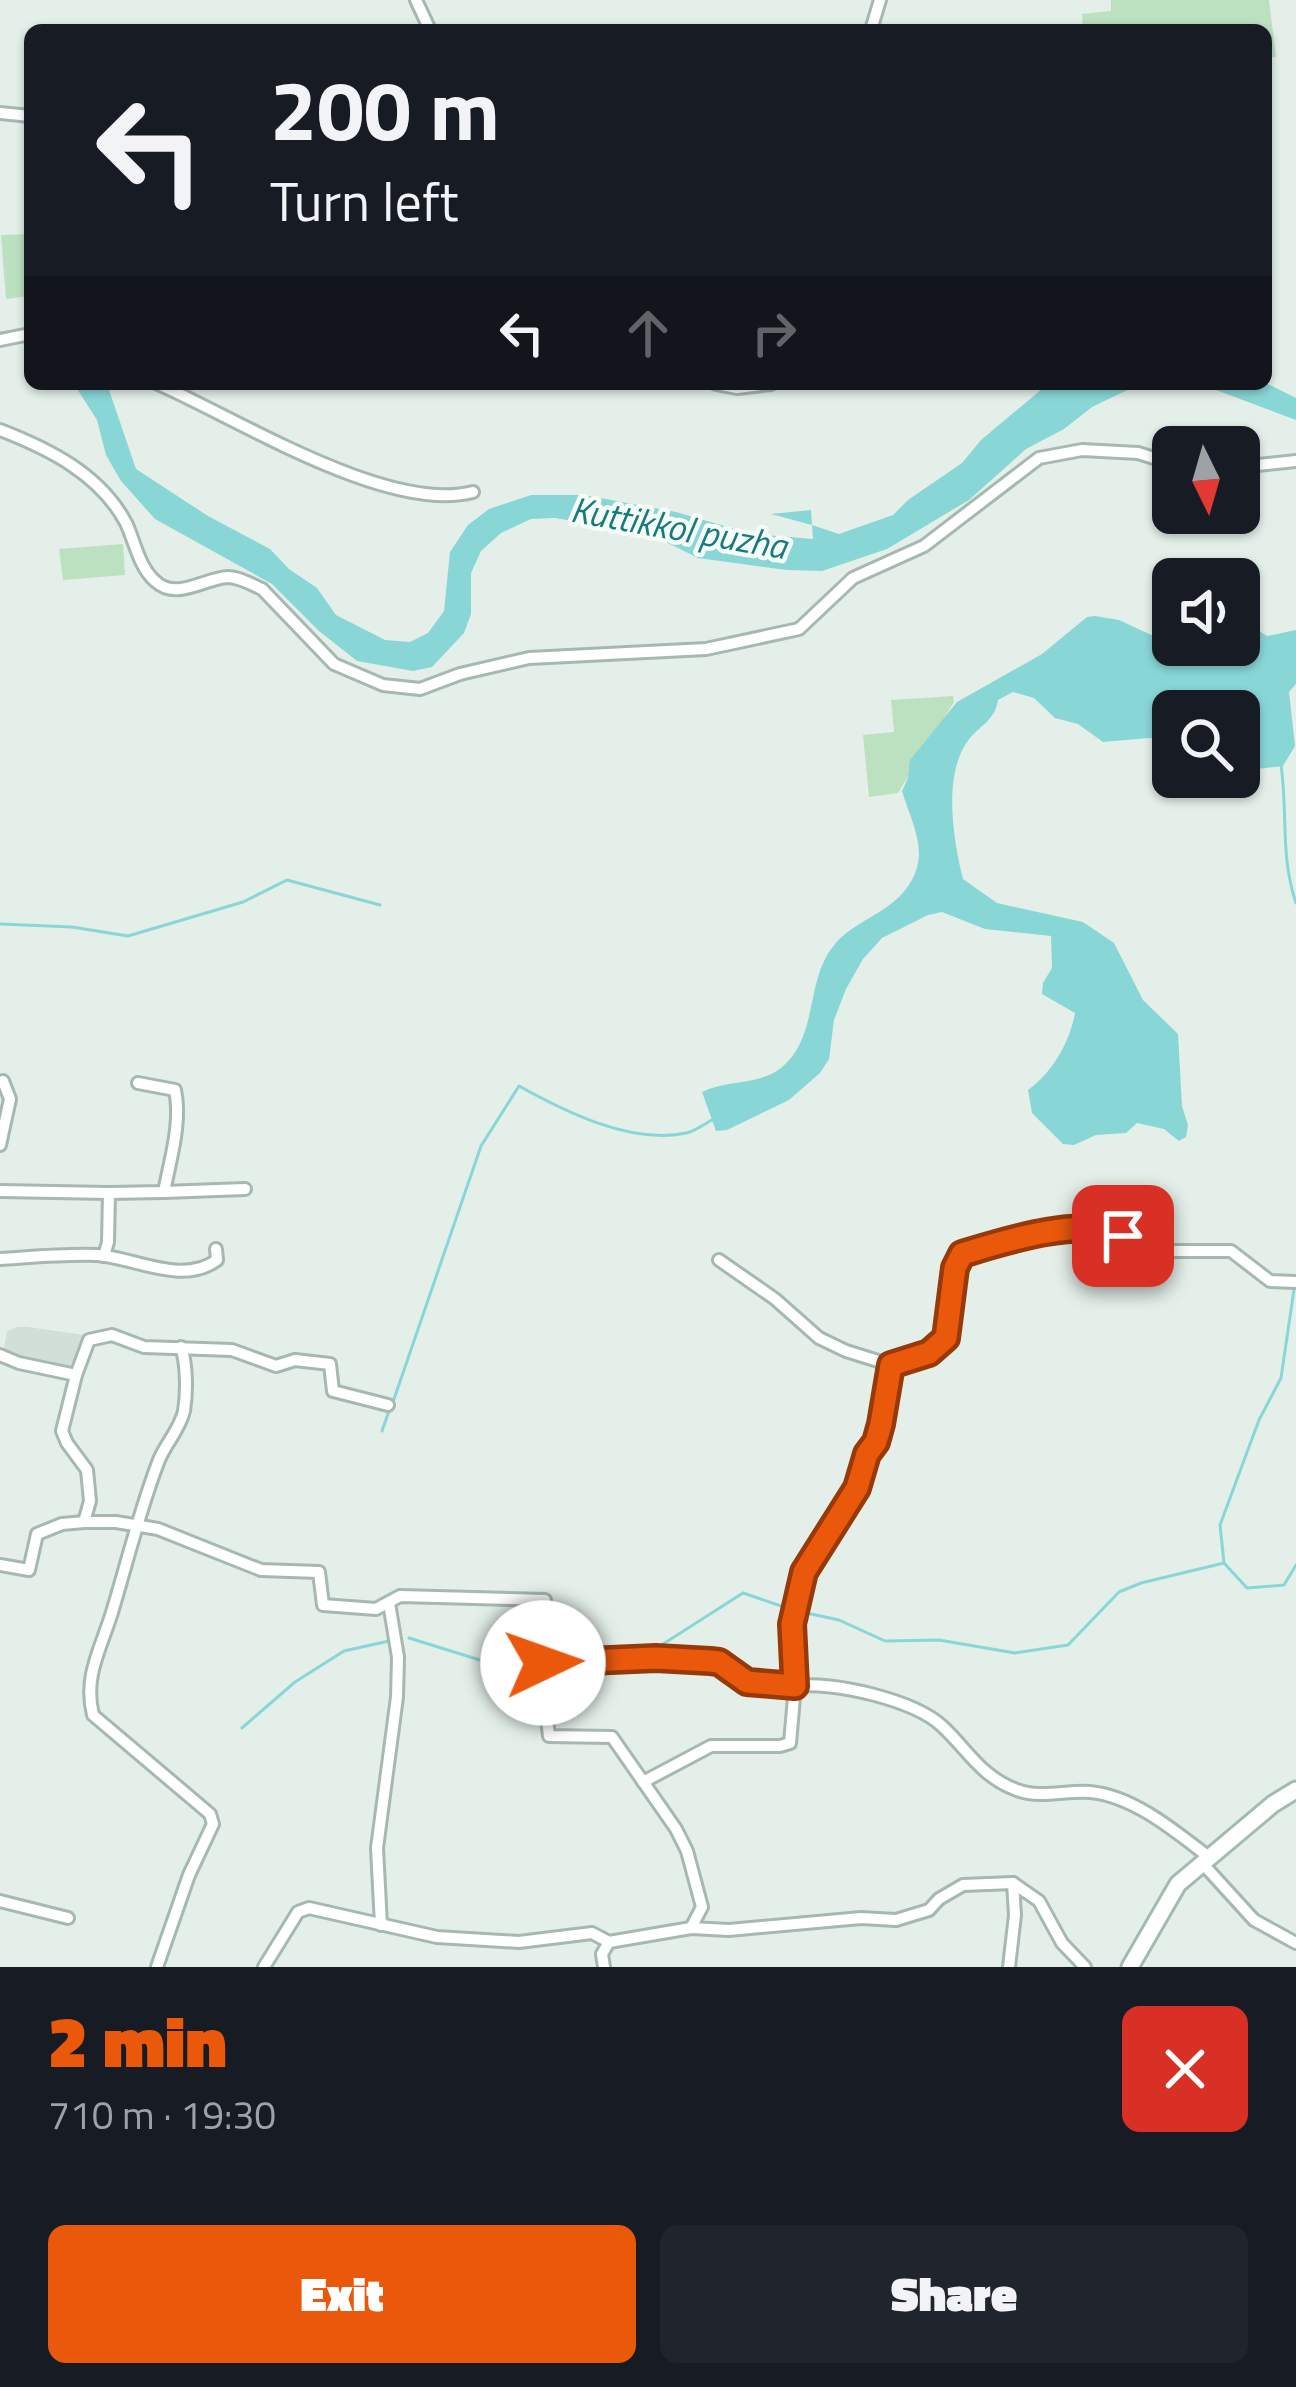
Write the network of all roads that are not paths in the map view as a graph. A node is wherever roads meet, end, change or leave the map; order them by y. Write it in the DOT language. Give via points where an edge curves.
graph roads {
  1 [pos="171,390"];
  2 [pos="0,430"];
  3 [pos="1152,457"];
  4 [pos="1296,461"];
  5 [pos="1260,465"];
  6 [pos="473,492"];
  7 [pos="3,1081"];
  8 [pos="137,1083"];
  9 [pos="0,1145"];
  10 [pos="245,1189"];
  11 [pos="0,1191"];
  12 [pos="164,1192"];
  13 [pos="109,1193"];
  14 [pos="216,1249"];
  15 [pos="104,1256"];
  16 [pos="0,1258"];
  17 [pos="719,1260"];
  18 [pos="1291,1283"];
  19 [pos="181,1347"];
  20 [pos="0,1355"];
  21 [pos="891,1365"];
  22 [pos="76,1375"];
  23 [pos="388,1405"];
  24 [pos="84,1522"];
  25 [pos="135,1524"];
  26 [pos="0,1565"];
  27 [pos="388,1603"];
  28 [pos="543,1663"];
  29 [pos="795,1686"];
  30 [pos="644,1782"];
  31 [pos="1296,1790"];
  32 [pos="1206,1861"];
  33 [pos="1013,1883"];
  34 [pos="0,1901"];
  35 [pos="68,1918"];
  36 [pos="381,1925"];
  37 [pos="691,1928"];
  38 [pos="609,1942"];
  39 [pos="1296,1943"];
  40 [pos="157,1967"];
  41 [pos="264,1967"];
  42 [pos="604,1967"];
  43 [pos="1009,1967"];
  44 [pos="1085,1967"];
  45 [pos="1130,1967"];
  1 -- 6 [label="street" via="361,479 427,496"];
  2 -- 3 [label="street" via="87,475 120,512 156,583 182,590 225,577 262,589 334,664 400,690 530,658 679,652 799,629 853,578 924,546 1039,458 1082,450"];
  4 -- 5 [label="street"];
  7 -- 9 [label="street" via="10,1099"];
  8 -- 12 [label="street" via="175,1090"];
  10 -- 12 [label="street"];
  11 -- 13 [label="street"];
  12 -- 13 [label="street"];
  13 -- 15 [label="street"];
  14 -- 15 [label="street" via="206,1268 158,1270"];
  15 -- 16 [label="street"];
  17 -- 21 [label="street" via="818,1337"];
  18 -- 21 [label="street" via="1270,1282 1231,1251 1163,1251 1108,1228 1071,1228 962,1254 946,1338"];
  19 -- 22 [label="street" via="99,1336 89,1340"];
  19 -- 23 [label="street" via="232,1350 276,1366 330,1364 333,1391"];
  19 -- 25 [label="street" via="184,1414"];
  20 -- 22 [label="street"];
  21 -- 29 [label="street" via="881,1424 857,1488 804,1572 792,1624"];
  22 -- 24 [label="street" via="62,1431 87,1470"];
  24 -- 25 [label="street"];
  24 -- 26 [label="street" via="38,1534 29,1570"];
  25 -- 27 [label="street" via="261,1570 319,1572 323,1605"];
  25 -- 40 [label="street" via="90,1673 93,1715 213,1824"];
  27 -- 28 [label="street" via="400,1596 545,1600"];
  27 -- 36 [label="street" via="398,1657 376,1848"];
  28 -- 29 [label="street" via="710,1661 747,1682"];
  28 -- 30 [label="street" via="549,1736 612,1737"];
  29 -- 30 [label="street" via="790,1743 710,1747"];
  29 -- 32 [label="street" via="858,1691 922,1710 993,1779 1021,1792 1116,1798 1179,1834"];
  30 -- 37 [label="street" via="687,1851 702,1906"];
  31 -- 32 [label="main road"];
  32 -- 39 [label="street" via="1254,1920"];
  32 -- 45 [label="main road" via="1168,1897"];
  33 -- 37 [label="street" via="963,1885 929,1910 896,1920"];
  33 -- 43 [label="street"];
  33 -- 44 [label="street" via="1039,1900"];
  34 -- 35 [label="street"];
  36 -- 38 [label="street" via="451,1938 519,1942 592,1933"];
  36 -- 41 [label="street" via="309,1908 298,1912"];
  37 -- 38 [label="street"];
  38 -- 42 [label="street"];
}
